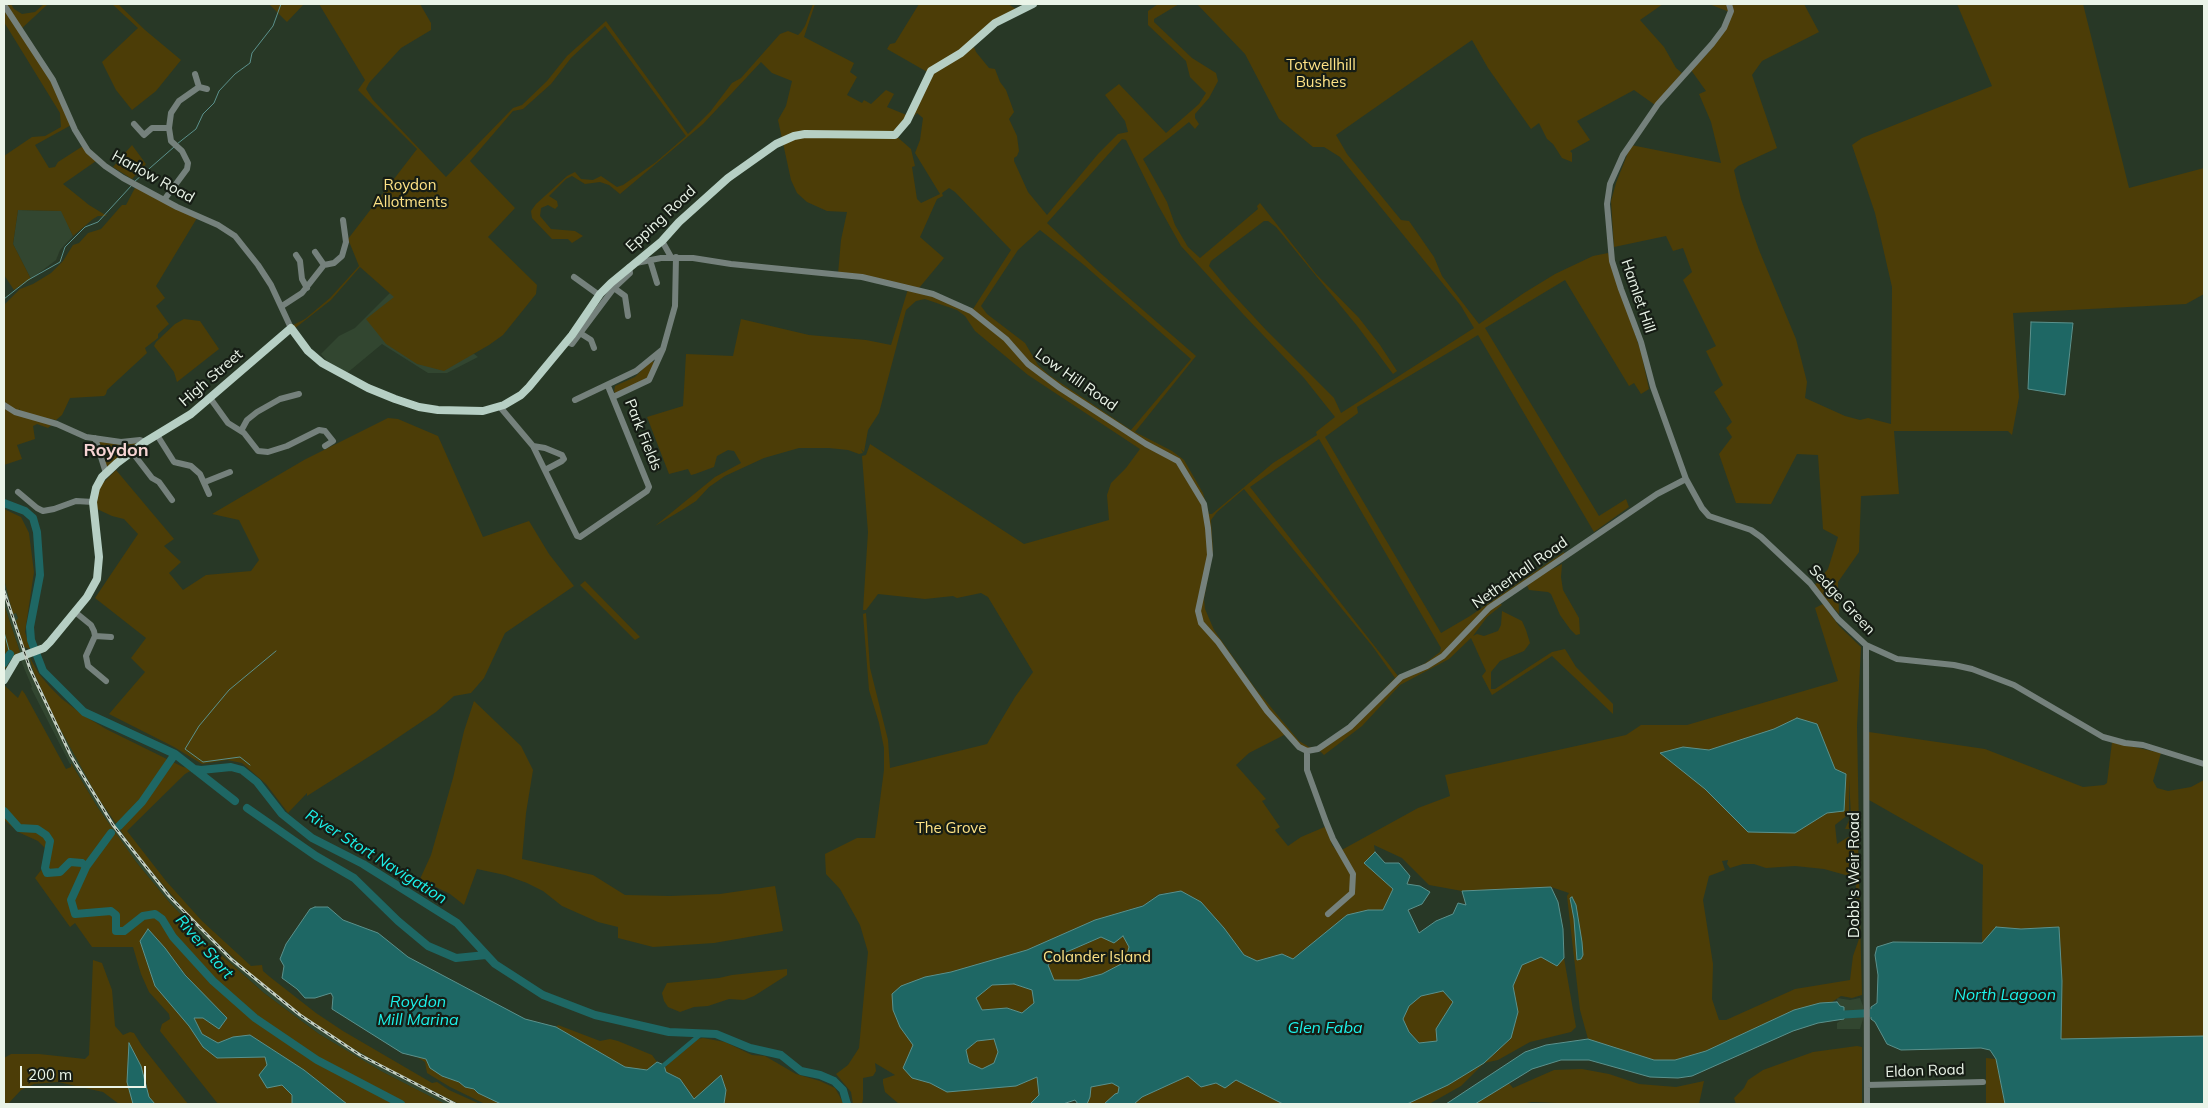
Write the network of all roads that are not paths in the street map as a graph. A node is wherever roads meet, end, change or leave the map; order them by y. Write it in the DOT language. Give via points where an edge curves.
graph roads {
  1 [pos="1033,4"];
  2 [pos="1729,4"];
  3 [pos="4,5"];
  4 [pos="195,74"];
  5 [pos="199,87"];
  6 [pos="207,89"];
  7 [pos="134,124"];
  8 [pos="169,128"];
  9 [pos="164,200"];
  10 [pos="343,220"];
  11 [pos="662,241"];
  12 [pos="315,252"];
  13 [pos="296,255"];
  14 [pos="673,257"];
  15 [pos="650,260"];
  16 [pos="632,265"];
  17 [pos="324,266"];
  18 [pos="574,277"];
  19 [pos="657,283"];
  20 [pos="307,288"];
  21 [pos="614,288"];
  22 [pos="599,295"];
  23 [pos="282,306"];
  24 [pos="628,316"];
  25 [pos="291,328"];
  26 [pos="580,333"];
  27 [pos="566,342"];
  28 [pos="594,348"];
  29 [pos="662,349"];
  30 [pos="650,358"];
  31 [pos="658,364"];
  32 [pos="608,386"];
  33 [pos="299,394"];
  34 [pos="613,397"];
  35 [pos="210,398"];
  36 [pos="575,400"];
  37 [pos="4,405"];
  38 [pos="500,407"];
  39 [pos="241,431"];
  40 [pos="157,435"];
  41 [pos="95,438"];
  42 [pos="145,442"];
  43 [pos="325,446"];
  44 [pos="533,446"];
  45 [pos="132,452"];
  46 [pos="545,470"];
  47 [pos="230,472"];
  48 [pos="106,473"];
  49 [pos="1686,479"];
  50 [pos="205,482"];
  51 [pos="18,492"];
  52 [pos="209,494"];
  53 [pos="172,500"];
  54 [pos="94,502"];
  55 [pos="75,612"];
  56 [pos="95,636"];
  57 [pos="111,637"];
  58 [pos="1866,645"];
  59 [pos="4,680"];
  60 [pos="106,681"];
  61 [pos="1307,751"];
  62 [pos="2204,764"];
  63 [pos="1328,914"];
  64 [pos="1984,1082"];
  65 [pos="1867,1085"];
  66 [pos="1867,1104"];
  1 -- 11 [label="main road, Epping Road" via="992,25 961,53 931,70 899,132 891,136 805,134 786,139 711,192"];
  2 -- 49 [label="street, Hamlet Hill" via="1731,11 1724,28 1658,104 1623,155 1610,184 1607,204 1612,261"];
  3 -- 9 [label="street, Harlow Road" via="53,80 88,151 115,172"];
  4 -- 5 [label="street"];
  5 -- 6 [label="street"];
  5 -- 8 [label="street" via="174,106"];
  7 -- 8 [label="street" via="144,134 152,128"];
  8 -- 9 [label="street" via="171,141 188,162 187,169"];
  9 -- 23 [label="street, Harlow Road" via="235,236 258,264"];
  10 -- 17 [label="street" via="346,242 342,256"];
  11 -- 14 [label="street"];
  11 -- 16 [label="main road, Epping Road"];
  12 -- 17 [label="street"];
  13 -- 20 [label="street"];
  14 -- 15 [label="street, Low Hill Road"];
  14 -- 29 [label="street, Park Fields" via="675,306"];
  14 -- 61 [label="street, Low Hill Road" via="862,277 944,297 977,315 1006,339 1028,364 1060,388 1178,461 1204,504 1208,528 1210,555 1198,611 1201,623 1267,711"];
  15 -- 16 [label="street, Low Hill Road"];
  15 -- 19 [label="street"];
  16 -- 21 [label="street" via="630,273"];
  16 -- 22 [label="main road, Epping Road"];
  17 -- 20 [label="street"];
  18 -- 22 [label="street"];
  20 -- 23 [label="street"];
  21 -- 24 [label="street" via="625,296"];
  21 -- 26 [label="street"];
  22 -- 27 [label="main road, Epping Road"];
  23 -- 25 [label="street, Harlow Road"];
  25 -- 35 [label="main road, High Street"];
  25 -- 38 [label="main road, Epping Road" via="322,364 395,399 438,410 483,411"];
  26 -- 27 [label="street" via="572,344"];
  26 -- 28 [label="street" via="591,340"];
  27 -- 38 [label="main road, Epping Road" via="525,391"];
  29 -- 30 [label="street, Park Fields"];
  29 -- 31 [label="street, Park Fields"];
  30 -- 31 [label="street"];
  30 -- 32 [label="street, Park Fields" via="636,371"];
  31 -- 34 [label="street, Park Fields" via="645,383"];
  32 -- 34 [label="street, Park Fields"];
  32 -- 36 [label="street, Park Fields"];
  33 -- 39 [label="street" via="280,399 256,412"];
  34 -- 46 [label="street, Park Fields" via="650,487 647,491 580,537"];
  35 -- 39 [label="street" via="228,423"];
  35 -- 40 [label="main road, High Street"];
  37 -- 41 [label="street" via="21,415"];
  38 -- 44 [label="street"];
  39 -- 43 [label="street" via="253,447 264,452 287,446 319,430 325,431 333,441"];
  40 -- 42 [label="main road, High Street"];
  40 -- 50 [label="street" via="174,462 191,466"];
  41 -- 42 [label="street"];
  41 -- 48 [label="street"];
  42 -- 45 [label="main road, High Street"];
  44 -- 46 [label="street"];
  44 -- 46 [label="street" via="562,455 562,461"];
  45 -- 48 [label="main road, High Street"];
  45 -- 53 [label="street"];
  47 -- 50 [label="street"];
  48 -- 54 [label="main road, High Street" via="96,488"];
  49 -- 58 [label="street, Sedge Green" via="1709,516 1751,530 1761,537 1810,583 1838,620"];
  49 -- 61 [label="street, Netherhall Road" via="1657,494 1489,608 1443,656 1401,677 1350,727 1318,749"];
  50 -- 52 [label="street"];
  51 -- 54 [label="street" via="43,511 76,501"];
  54 -- 55 [label="main road, High Street" via="99,569 97,580"];
  55 -- 56 [label="street" via="91,625"];
  55 -- 59 [label="main road, High Street" via="50,642 17,658"];
  56 -- 57 [label="street"];
  56 -- 60 [label="street" via="86,660 92,671"];
  58 -- 62 [label="street, Sedge Green" via="1897,659 1954,665 1988,675 2014,685 2103,737"];
  58 -- 65 [label="street, Dobb's Weir Road"];
  61 -- 63 [label="street" via="1307,770 1326,822 1353,874 1352,893"];
  64 -- 65 [label="street, Eldon Road"];
  65 -- 66 [label="street, Dobb's Weir Road"];
}
